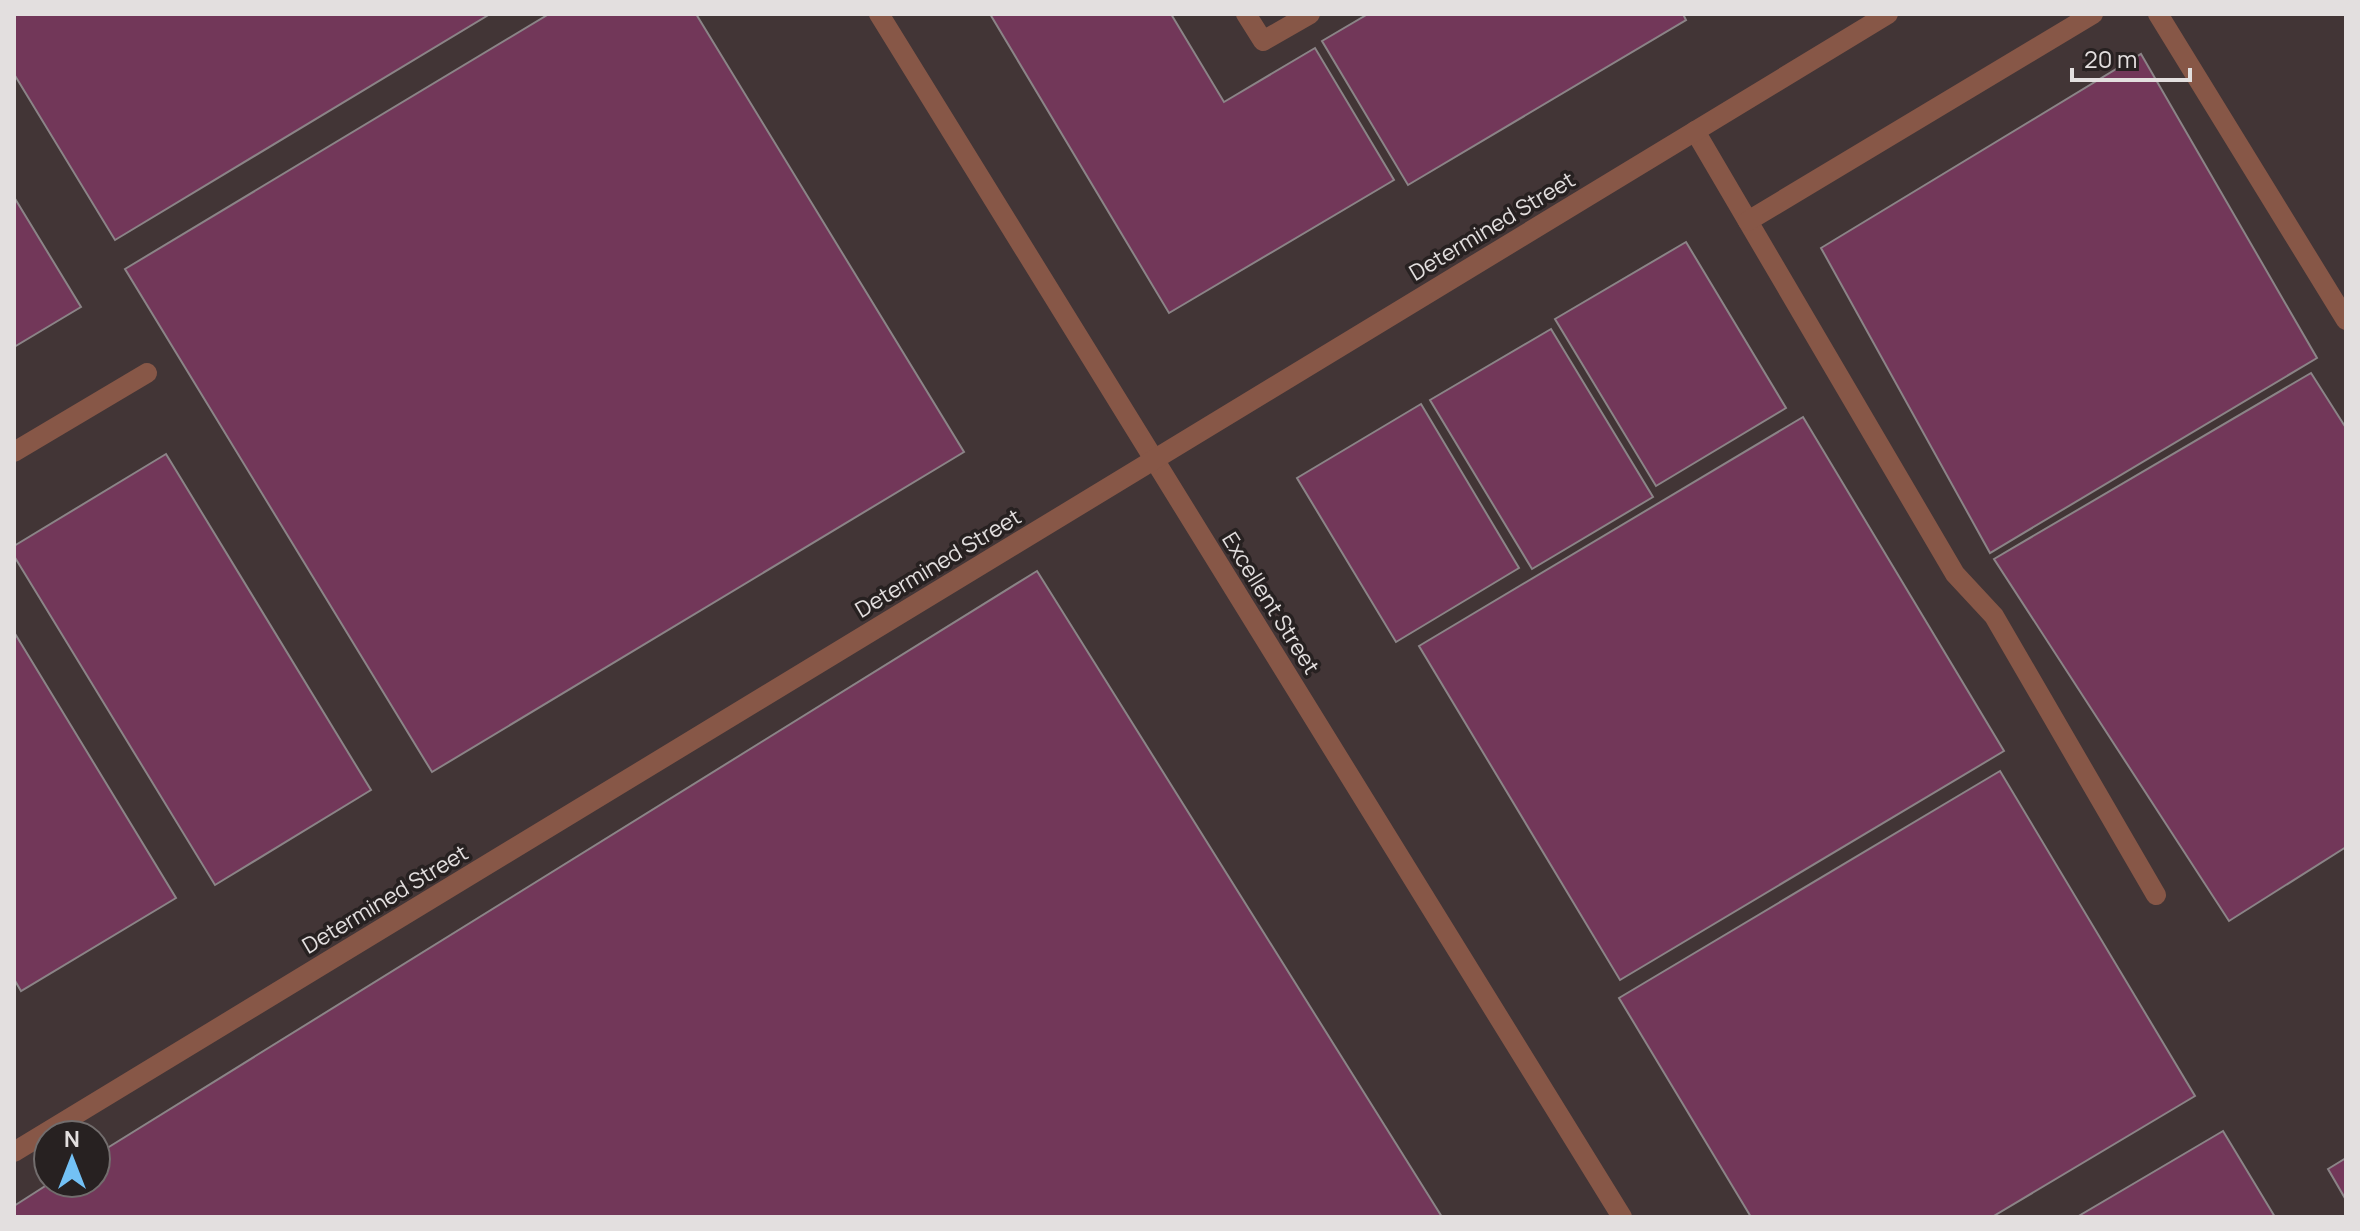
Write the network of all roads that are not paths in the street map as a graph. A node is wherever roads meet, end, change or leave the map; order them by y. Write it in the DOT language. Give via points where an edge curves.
graph roads {
  1 [pos="879,14"];
  2 [pos="1246,14"];
  3 [pos="1310,14"];
  4 [pos="1888,14"];
  5 [pos="2093,14"];
  6 [pos="2158,14"];
  7 [pos="1695,131"];
  8 [pos="1748,221"];
  9 [pos="2346,320"];
  10 [pos="147,373"];
  11 [pos="14,452"];
  12 [pos="1155,460"];
  13 [pos="2156,895"];
  14 [pos="14,1152"];
  15 [pos="1622,1217"];
  1 -- 12 [label="street, Excellent Street"];
  2 -- 3 [label="street" via="1263,41"];
  4 -- 7 [label="street, Determined Street"];
  5 -- 8 [label="street"];
  6 -- 9 [label="street"];
  7 -- 8 [label="street"];
  7 -- 12 [label="street, Determined Street"];
  8 -- 13 [label="street" via="1955,574 1994,616"];
  10 -- 11 [label="street"];
  12 -- 14 [label="street, Determined Street"];
  12 -- 15 [label="street, Excellent Street"];
}
